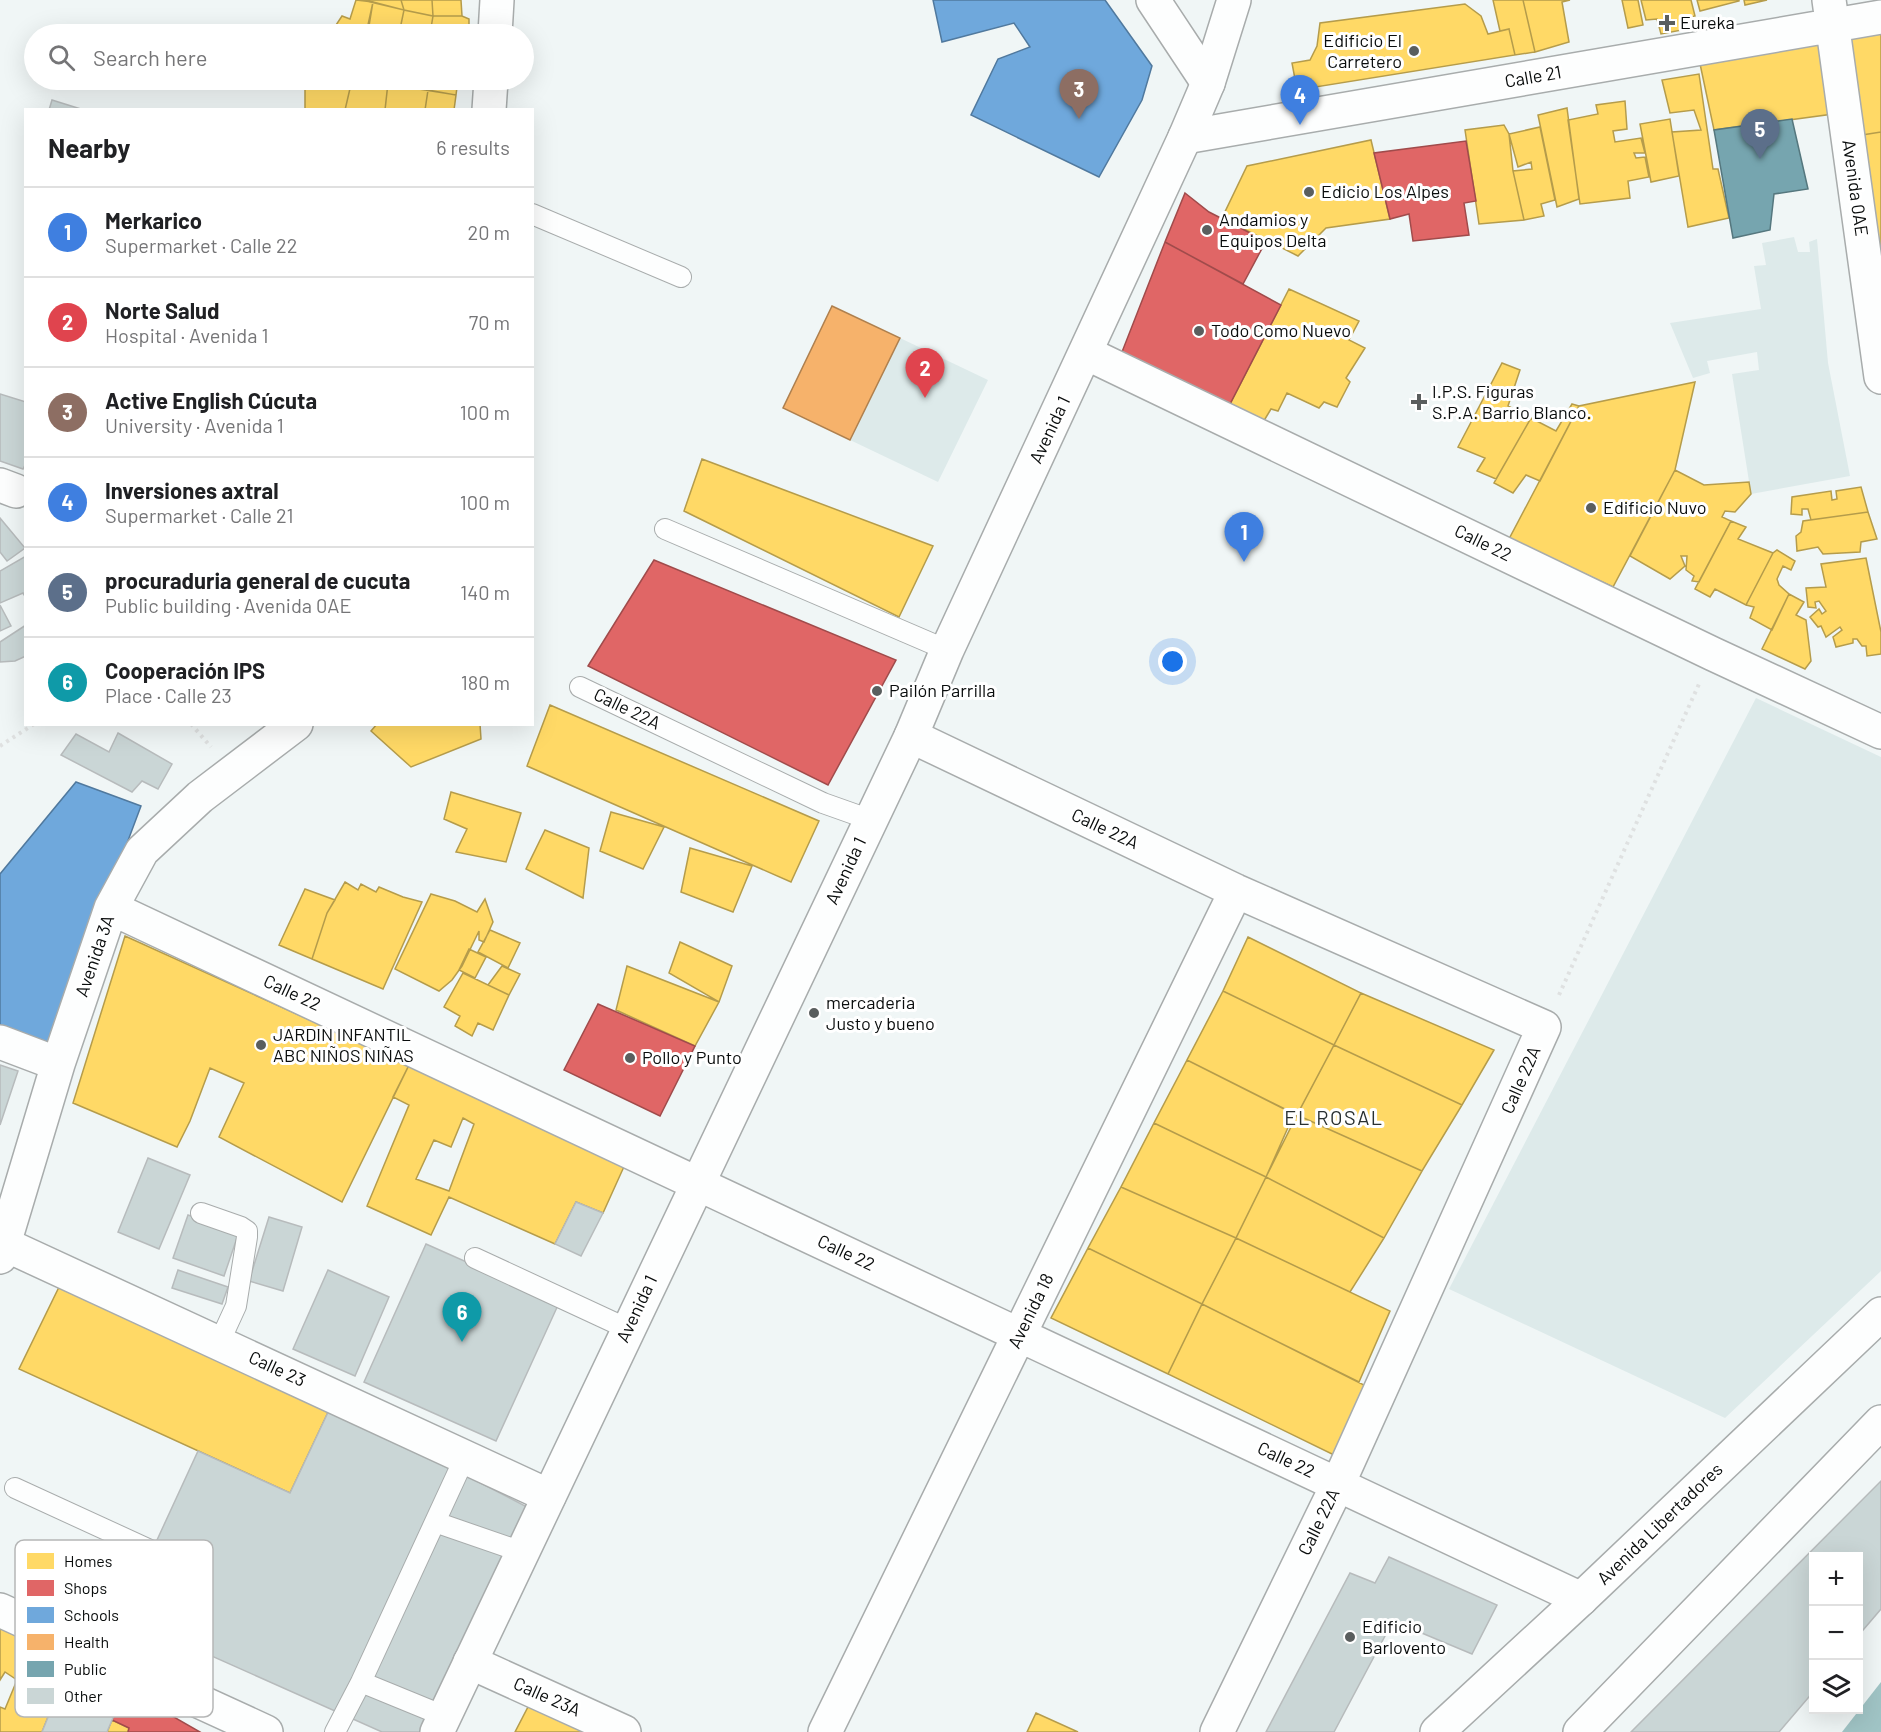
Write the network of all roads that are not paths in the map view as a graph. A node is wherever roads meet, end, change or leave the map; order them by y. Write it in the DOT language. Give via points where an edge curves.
graph roads {
  1 [pos="497,0"];
  2 [pos="1153,0"];
  3 [pos="1234,0"];
  4 [pos="1831,12"];
  5 [pos="1881,17"];
  6 [pos="496,24"];
  7 [pos="1208,83"];
  8 [pos="490,90"];
  9 [pos="489,108"];
  10 [pos="1185,137"];
  11 [pos="534,215"];
  12 [pos="681,277"];
  13 [pos="1086,353"];
  14 [pos="1881,377"];
  15 [pos="665,529"];
  16 [pos="947,650"];
  17 [pos="580,687"];
  18 [pos="293,726"];
  19 [pos="1881,732"];
  20 [pos="910,736"];
  21 [pos="871,820"];
  22 [pos="1236,891"];
  23 [pos="111,908"];
  24 [pos="0,1042"];
  25 [pos="58,1064"];
  26 [pos="698,1183"];
  27 [pos="201,1213"];
  28 [pos="2,1250"];
  29 [pos="475,1258"];
  30 [pos="1881,1314"];
  31 [pos="628,1329"];
  32 [pos="1019,1335"];
  33 [pos="219,1343"];
  34 [pos="1881,1422"];
  35 [pos="465,1457"];
  36 [pos="1338,1485"];
  37 [pos="15,1488"];
  38 [pos="549,1496"];
  39 [pos="435,1522"];
  40 [pos="128,1540"];
  41 [pos="522,1552"];
  42 [pos="1581,1599"];
  43 [pos="0,1611"];
  44 [pos="15,1618"];
  45 [pos="470,1662"];
  46 [pos="361,1682"];
  47 [pos="213,1708"];
  48 [pos="440,1724"];
  49 [pos="266,1732"];
  50 [pos="335,1732"];
  51 [pos="624,1732"];
  52 [pos="825,1732"];
  53 [pos="1216,1732"];
  54 [pos="1437,1732"];
  55 [pos="1580,1732"];
  1 -- 6 [label="street"];
  2 -- 7 [label="street"];
  3 -- 7 [label="street, Avenida 1"];
  4 -- 5 [label="street, Calle 21"];
  4 -- 10 [label="street, Calle 21"];
  4 -- 14 [label="street, Avenida 0AE"];
  7 -- 10 [label="street, Avenida 1"];
  8 -- 9 [label="street"];
  10 -- 13 [label="street, Avenida 1"];
  11 -- 12 [label="lane"];
  13 -- 16 [label="street, Avenida 1"];
  13 -- 19 [label="street, Calle 22"];
  15 -- 16 [label="lane"];
  16 -- 20 [label="street, Avenida 1"];
  17 -- 21 [label="lane, Calle 22A" via="823,803"];
  18 -- 23 [label="street, Avenida 3A" via="200,797 142,851"];
  20 -- 21 [label="street, Avenida 1"];
  20 -- 22 [label="street, Calle 22A"];
  21 -- 26 [label="street, Avenida 1"];
  22 -- 32 [label="street, Avenida 18"];
  22 -- 36 [label="street, Calle 22A" via="1544,1027"];
  23 -- 25 [label="street, Avenida 3A"];
  23 -- 26 [label="street, Calle 22"];
  24 -- 25 [label="street"];
  25 -- 28 [label="street, Avenida 3A"];
  26 -- 31 [label="street, Avenida 1"];
  26 -- 32 [label="street, Calle 22"];
  27 -- 33 [label="lane" via="247,1231 236,1305"];
  28 -- 33 [label="street, Calle 23"];
  29 -- 31 [label="lane"];
  30 -- 42 [label="street, Avenida Libertadores"];
  31 -- 38 [label="street, Avenida 1"];
  32 -- 36 [label="street, Calle 22"];
  32 -- 52 [label="street, Avenida 18"];
  33 -- 35 [label="street, Calle 23"];
  34 -- 55 [label="street"];
  35 -- 38 [label="street, Calle 23"];
  35 -- 39 [label="lane"];
  36 -- 42 [label="street, Calle 22"];
  36 -- 53 [label="street, Calle 22A"];
  37 -- 40 [label="lane"];
  38 -- 41 [label="street, Avenida 1"];
  39 -- 41 [label="lane"];
  39 -- 46 [label="lane"];
  41 -- 45 [label="street, Avenida 1"];
  42 -- 54 [label="street, Avenida Libertadores"];
  43 -- 44 [label="street"];
  45 -- 48 [label="street, Avenida 1"];
  45 -- 51 [label="street, Calle 23A"];
  46 -- 48 [label="lane"];
  46 -- 50 [label="lane"];
  47 -- 49 [label="street"];
}
